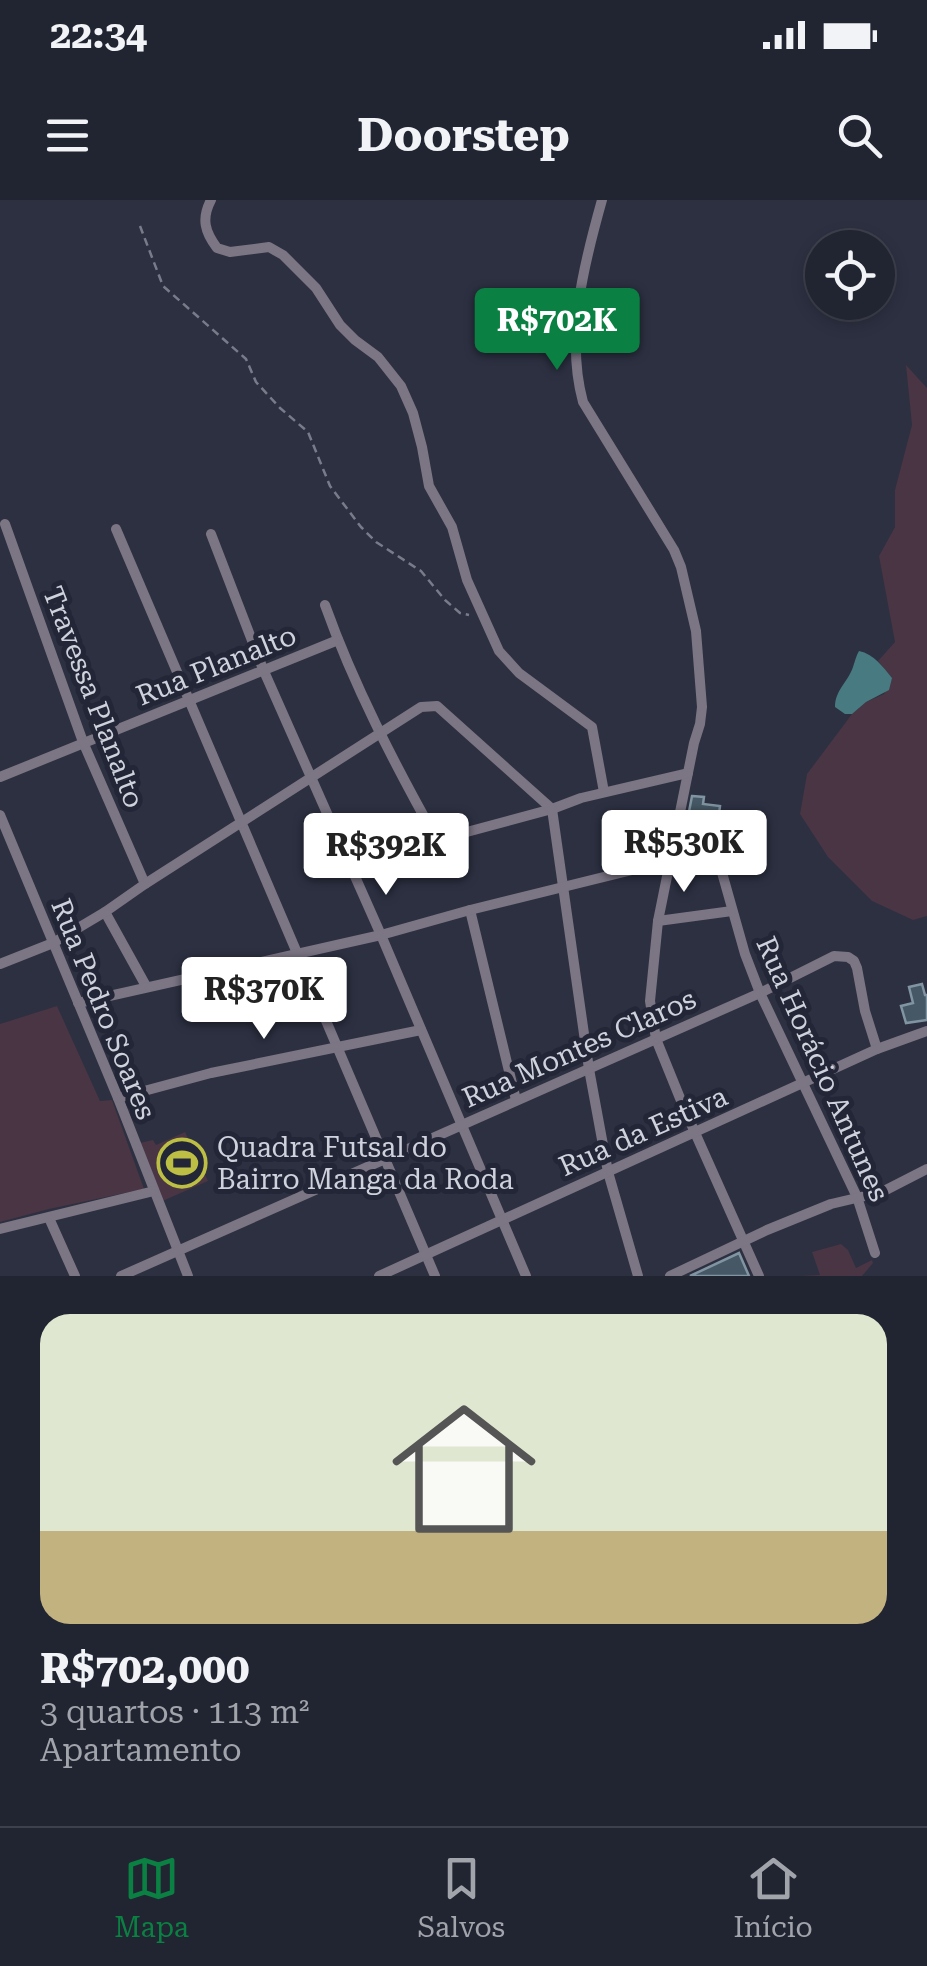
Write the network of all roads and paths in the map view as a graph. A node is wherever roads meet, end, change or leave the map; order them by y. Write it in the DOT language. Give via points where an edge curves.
graph roads {
  1 [pos="211,200"];
  2 [pos="602,200"];
  3 [pos="140,226"];
  4 [pos="4,524"];
  5 [pos="116,528"];
  6 [pos="211,534"];
  7 [pos="325,605"];
  8 [pos="481,613"];
  9 [pos="338,640"];
  10 [pos="262,669"];
  11 [pos="189,700"];
  12 [pos="381,732"];
  13 [pos="84,742"];
  14 [pos="688,774"];
  15 [pos="0,777"];
  16 [pos="312,777"];
  17 [pos="604,792"];
  18 [pos="552,809"];
  19 [pos="0,816"];
  20 [pos="242,823"];
  21 [pos="437,840"];
  22 [pos="669,862"];
  23 [pos="352,870"];
  24 [pos="145,884"];
  25 [pos="565,886"];
  26 [pos="470,910"];
  27 [pos="732,911"];
  28 [pos="106,912"];
  29 [pos="658,921"];
  30 [pos="381,934"];
  31 [pos="53,942"];
  32 [pos="296,952"];
  33 [pos="0,964"];
  34 [pos="146,986"];
  35 [pos="760,992"];
  36 [pos="78,1002"];
  37 [pos="420,1030"];
  38 [pos="927,1032"];
  39 [pos="656,1039"];
  40 [pos="337,1047"];
  41 [pos="876,1049"];
  42 [pos="589,1069"];
  43 [pos="804,1083"];
  44 [pos="118,1098"];
  45 [pos="516,1100"];
  46 [pos="462,1124"];
  47 [pos="695,1132"];
  48 [pos="384,1158"];
  49 [pos="927,1169"];
  50 [pos="608,1172"];
  51 [pos="154,1191"];
  52 [pos="857,1196"];
  53 [pos="49,1218"];
  54 [pos="502,1220"];
  55 [pos="0,1229"];
  56 [pos="746,1242"];
  57 [pos="177,1250"];
  58 [pos="876,1253"];
  59 [pos="426,1255"];
  60 [pos="75,1276"];
  61 [pos="121,1276"];
  62 [pos="188,1276"];
  63 [pos="379,1276"];
  64 [pos="435,1276"];
  65 [pos="526,1276"];
  66 [pos="638,1276"];
  67 [pos="670,1276"];
  68 [pos="760,1276"];
  1 -- 8 [label="street" via="205,228 217,248 268,247 283,255 401,386 429,486 452,528"];
  2 -- 14 [label="street" via="585,259 578,385 681,567 696,631 702,707"];
  3 -- 8 [label="path" via="163,286 246,359 256,382 308,432 330,486 360,528 421,571 460,613"];
  4 -- 13 [label="street, Travessa Planalto"];
  5 -- 11 [label="street"];
  6 -- 10 [label="street"];
  7 -- 9 [label="street"];
  8 -- 17 [label="street" via="499,651 519,672 592,728"];
  9 -- 10 [label="street, Rua Planalto"];
  9 -- 12 [label="street"];
  10 -- 11 [label="street, Rua Planalto"];
  10 -- 16 [label="street"];
  11 -- 13 [label="street, Rua Planalto"];
  11 -- 20 [label="street"];
  12 -- 16 [label="street"];
  12 -- 18 [label="street" via="420,707 437,706"];
  12 -- 21 [label="street"];
  13 -- 15 [label="street, Rua Planalto"];
  13 -- 24 [label="street, Travessa Planalto"];
  14 -- 17 [label="street"];
  14 -- 22 [label="street"];
  16 -- 20 [label="street"];
  16 -- 23 [label="street"];
  17 -- 18 [label="street"];
  18 -- 21 [label="street"];
  18 -- 25 [label="street"];
  19 -- 31 [label="street, Rua Pedro Soares"];
  20 -- 24 [label="street"];
  20 -- 32 [label="street"];
  21 -- 23 [label="street"];
  22 -- 25 [label="street"];
  22 -- 27 [label="street, Rua Horácio Antunes" via="705,852 716,856"];
  22 -- 29 [label="street"];
  23 -- 30 [label="street"];
  24 -- 28 [label="street"];
  25 -- 26 [label="street"];
  25 -- 42 [label="street"];
  26 -- 30 [label="street"];
  26 -- 45 [label="street"];
  27 -- 29 [label="street"];
  27 -- 35 [label="street, Rua Horácio Antunes"];
  28 -- 31 [label="street"];
  28 -- 34 [label="street"];
  29 -- 39 [label="street" via="650,1001"];
  30 -- 32 [label="street"];
  30 -- 37 [label="street"];
  31 -- 33 [label="street"];
  31 -- 36 [label="street, Rua Pedro Soares"];
  32 -- 34 [label="street"];
  32 -- 40 [label="street"];
  34 -- 36 [label="street"];
  35 -- 39 [label="street, Rua Montes Claros"];
  35 -- 41 [label="street, Rua Montes Claros" via="834,956 848,957 857,968"];
  35 -- 43 [label="street, Rua Horácio Antunes"];
  36 -- 44 [label="street, Rua Pedro Soares"];
  37 -- 40 [label="street"];
  37 -- 46 [label="street"];
  38 -- 41 [label="street, Rua da Estiva"];
  39 -- 42 [label="street, Rua Montes Claros"];
  39 -- 47 [label="street"];
  40 -- 44 [label="street"];
  40 -- 48 [label="street"];
  41 -- 43 [label="street, Rua da Estiva"];
  42 -- 45 [label="street, Rua Montes Claros"];
  42 -- 50 [label="street"];
  43 -- 47 [label="street, Rua da Estiva"];
  43 -- 52 [label="street, Rua Horácio Antunes"];
  44 -- 51 [label="street, Rua Pedro Soares"];
  45 -- 46 [label="street, Rua Montes Claros"];
  46 -- 48 [label="street, Rua Montes Claros"];
  46 -- 54 [label="street"];
  47 -- 50 [label="street, Rua da Estiva"];
  47 -- 56 [label="street"];
  48 -- 57 [label="street, Rua Montes Claros"];
  48 -- 59 [label="street"];
  49 -- 52 [label="street" via="882,1192"];
  50 -- 54 [label="street, Rua da Estiva"];
  50 -- 66 [label="street"];
  51 -- 53 [label="street"];
  51 -- 57 [label="street, Rua Pedro Soares"];
  52 -- 56 [label="street"];
  52 -- 58 [label="street, Rua Horácio Antunes"];
  53 -- 55 [label="street"];
  53 -- 60 [label="street"];
  54 -- 59 [label="street, Rua da Estiva"];
  54 -- 65 [label="street"];
  56 -- 67 [label="street"];
  56 -- 68 [label="street"];
  57 -- 61 [label="street, Rua Montes Claros"];
  57 -- 62 [label="street, Rua Pedro Soares"];
  59 -- 63 [label="street, Rua da Estiva"];
  59 -- 64 [label="street"];
}
